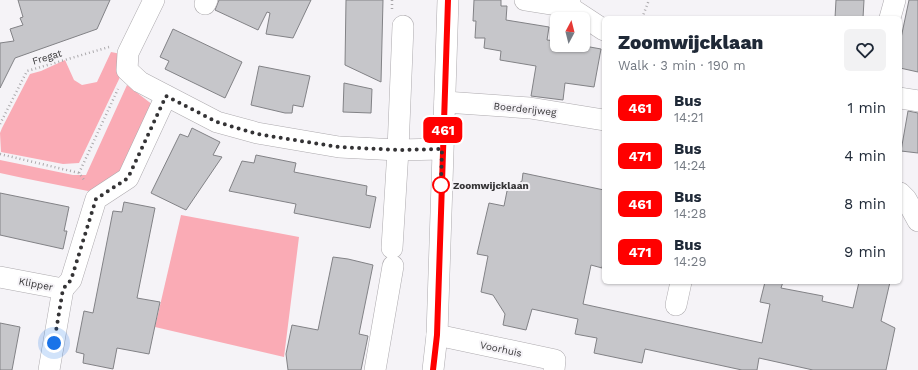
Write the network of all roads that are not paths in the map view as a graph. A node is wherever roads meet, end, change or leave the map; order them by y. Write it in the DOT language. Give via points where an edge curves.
graph roads {
  1 [pos="154,0"];
  2 [pos="448,0"];
  3 [pos="525,0"];
  4 [pos="895,0"];
  5 [pos="570,3"];
  6 [pos="891,16"];
  7 [pos="403,26"];
  8 [pos="602,28"];
  9 [pos="166,96"];
  10 [pos="902,98"];
  11 [pos="918,101"];
  12 [pos="445,102"];
  13 [pos="602,117"];
  14 [pos="442,149"];
  15 [pos="398,150"];
  16 [pos="902,195"];
  17 [pos="918,221"];
  18 [pos="0,277"];
  19 [pos="681,284"];
  20 [pos="63,289"];
  21 [pos="676,305"];
  22 [pos="437,335"];
  23 [pos="49,370"];
  24 [pos="375,370"];
  25 [pos="433,370"];
  26 [pos="554,370"];
  1 -- 9 [label="street" via="127,62 140,82"];
  2 -- 12 [label="street"];
  3 -- 5 [label="street"];
  4 -- 6 [label="street"];
  5 -- 8 [label="street"];
  7 -- 15 [label="street"];
  9 -- 15 [label="street" via="217,122 257,134 339,147"];
  9 -- 20 [label="street, Klipper" via="128,178 96,199 71,280"];
  10 -- 11 [label="street"];
  12 -- 13 [label="street, Boerderijweg" via="530,108"];
  12 -- 14 [label="street"];
  14 -- 15 [label="street"];
  14 -- 22 [label="street"];
  15 -- 24 [label="street" via="392,257"];
  16 -- 17 [label="street"];
  18 -- 20 [label="street, Klipper"];
  19 -- 21 [label="street"];
  20 -- 23 [label="street"];
  22 -- 25 [label="street"];
  22 -- 26 [label="street, Voorhuis" via="555,360"];
}
